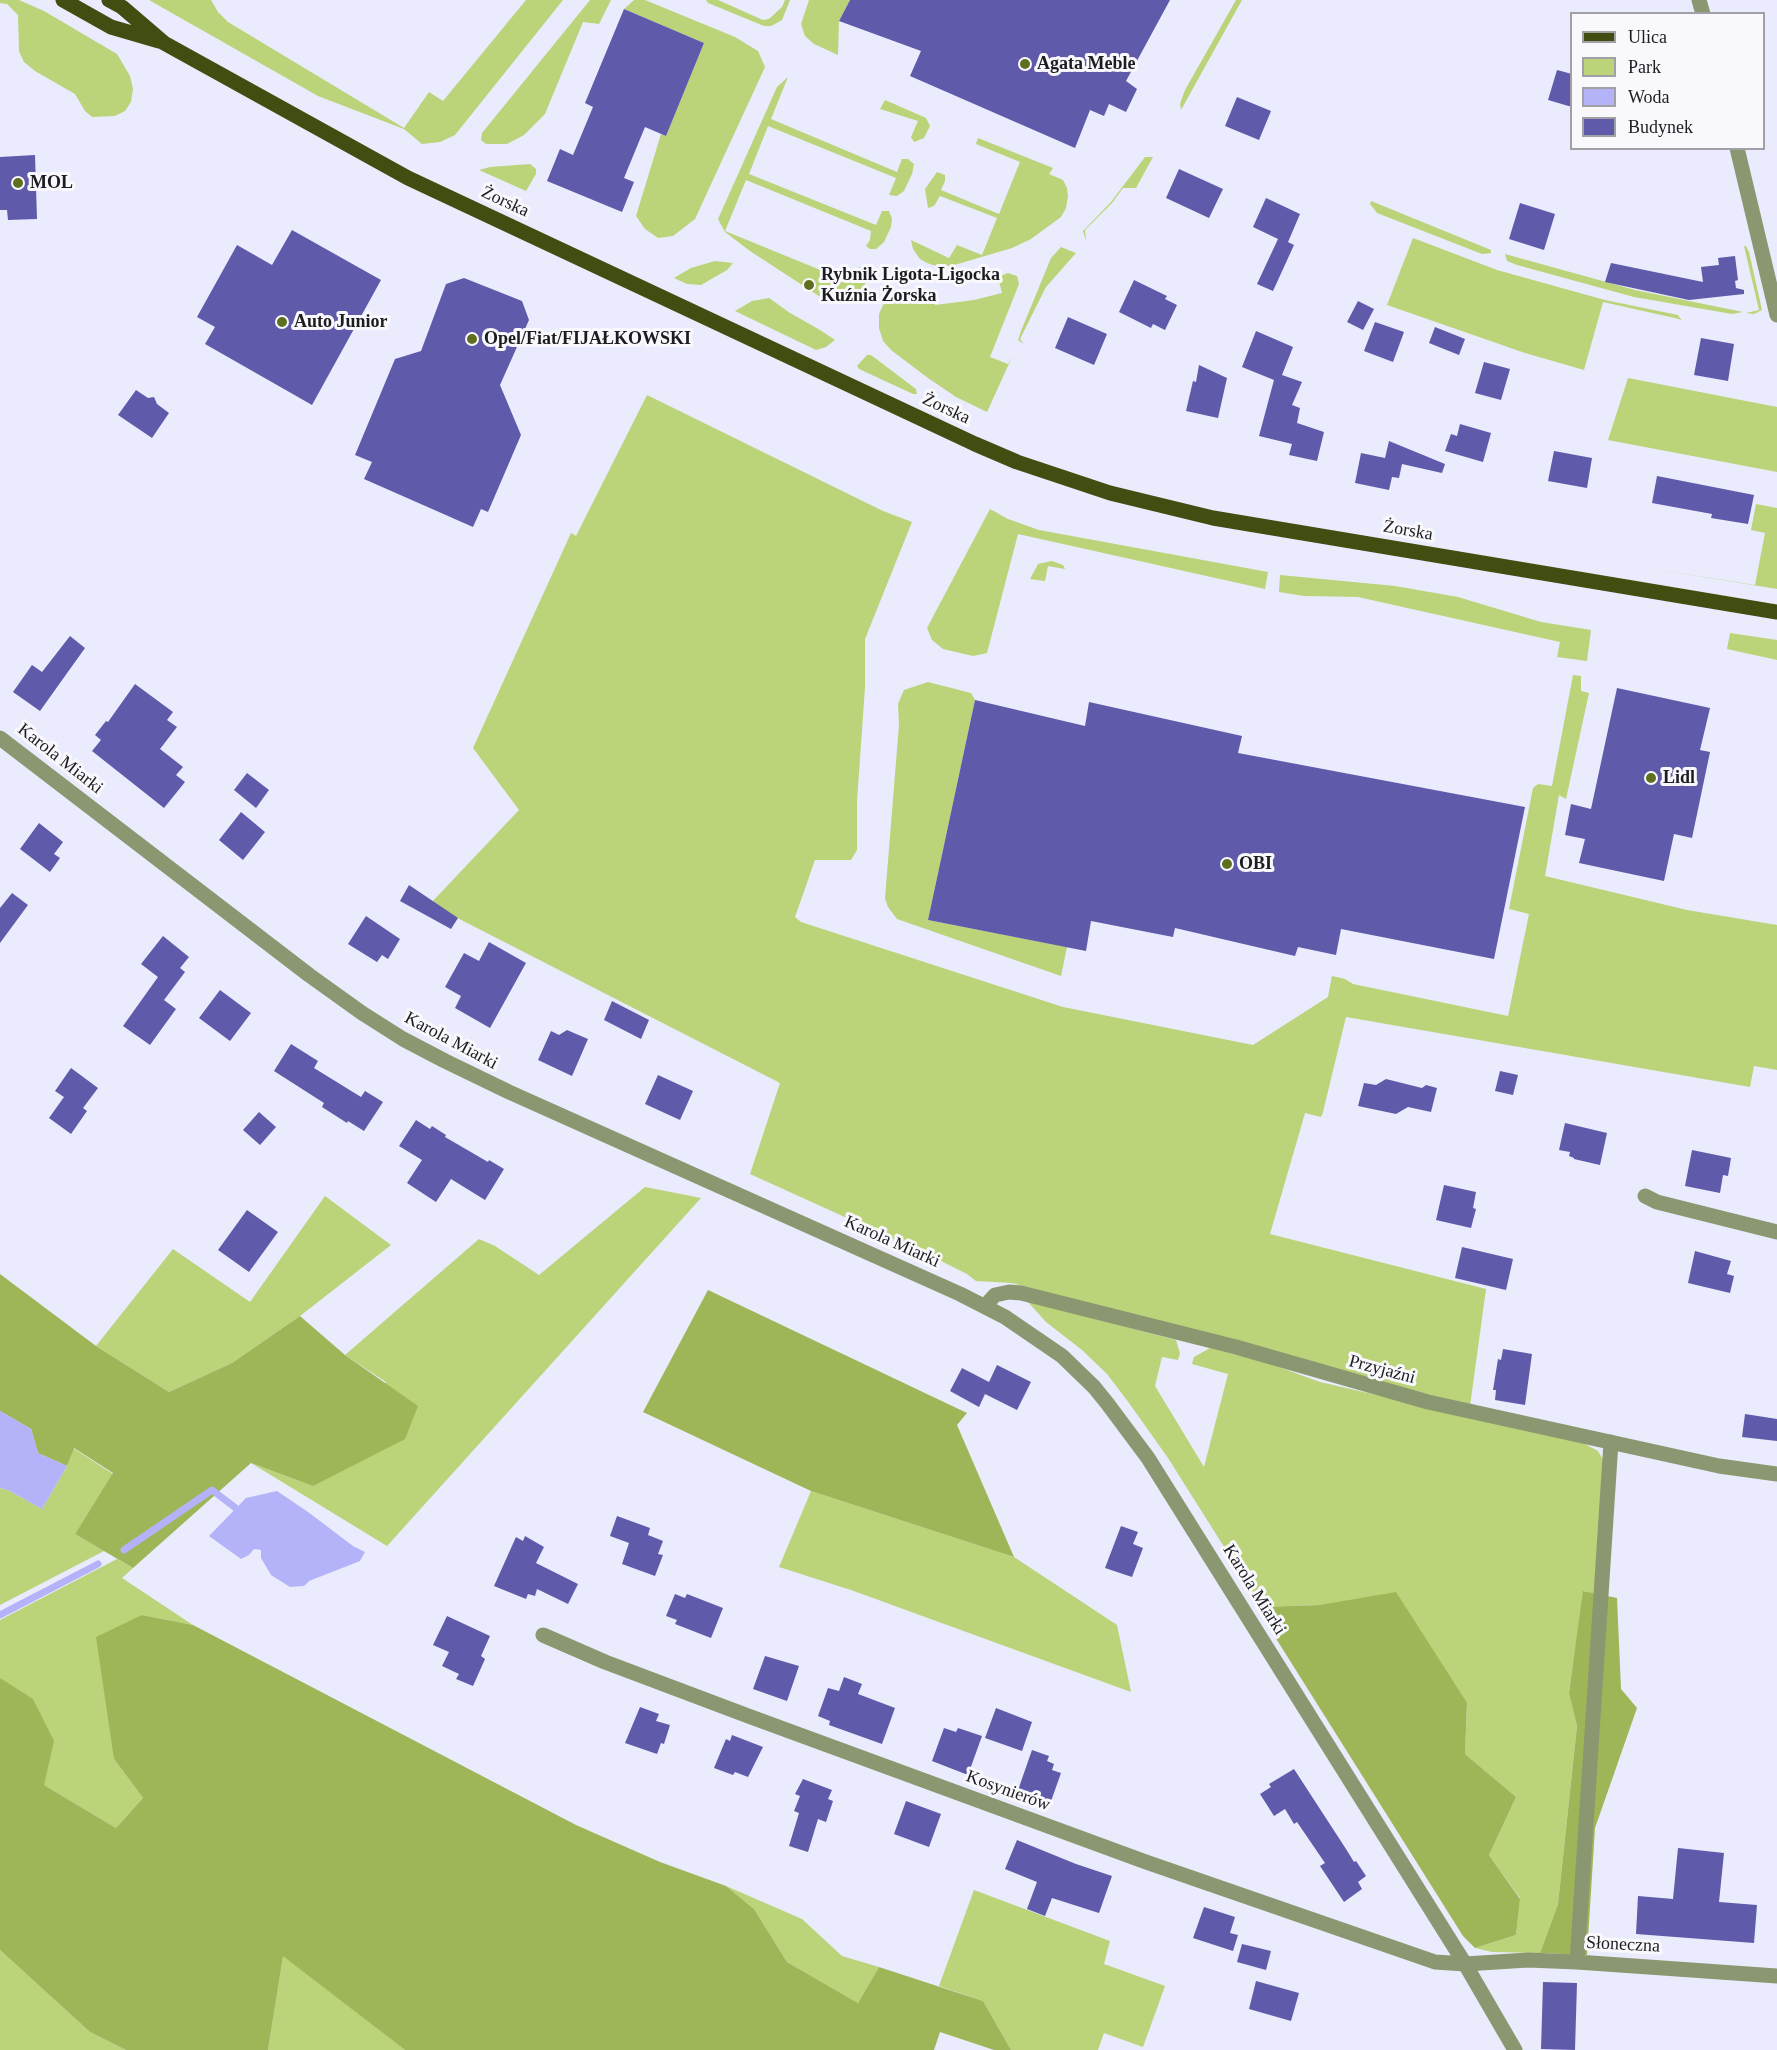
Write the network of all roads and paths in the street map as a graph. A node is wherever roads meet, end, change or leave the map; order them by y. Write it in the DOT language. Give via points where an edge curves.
graph roads {
  1 [pos="63,0"];
  2 [pos="110,0"];
  3 [pos="164,43"];
  4 [pos="1737,150"];
  5 [pos="1777,315"];
  6 [pos="1777,612"];
  7 [pos="0,738"];
  8 [pos="1645,1196"];
  9 [pos="1777,1232"];
  10 [pos="985,1306"];
  11 [pos="1611,1442"];
  12 [pos="1777,1474"];
  13 [pos="543,1635"];
  14 [pos="1577,1962"];
  15 [pos="1465,1964"];
  16 [pos="1777,1976"];
  17 [pos="1515,2050"];
  1 -- 3 [label="main road, Żorska" via="111,27"];
  2 -- 3 [label="main road, Żorska"];
  3 -- 6 [label="main road, Żorska" via="408,178 975,444 1045,472 1110,493 1213,518"];
  4 -- 5 [label="street"];
  7 -- 10 [label="street, Karola Miarki" via="309,975 403,1038 509,1092"];
  8 -- 9 [label="street"];
  10 -- 11 [label="street, Przyjaźni" via="995,1295 1021,1293 1236,1347 1428,1402"];
  10 -- 15 [label="street, Karola Miarki" via="1062,1356 1120,1419 1182,1511"];
  11 -- 12 [label="street, Przyjaźni" via="1719,1466"];
  11 -- 14 [label="street"];
  13 -- 15 [label="street, Kosynierów" via="605,1662 1157,1866 1436,1962"];
  14 -- 15 [label="street, Słoneczna"];
  14 -- 16 [label="street, Słoneczna"];
  15 -- 17 [label="street, Karola Miarki"];
}
